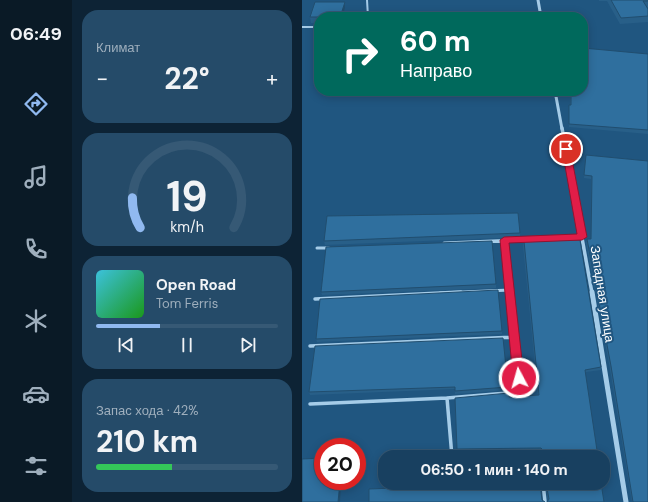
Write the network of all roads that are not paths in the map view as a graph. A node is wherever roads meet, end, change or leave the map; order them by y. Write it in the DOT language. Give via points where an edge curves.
graph roads {
  1 [pos="367,0"];
  2 [pos="538,0"];
  3 [pos="368,12"];
  4 [pos="540,12"];
  5 [pos="302,27"];
  6 [pos="314,27"];
  7 [pos="556,96"];
  8 [pos="582,237"];
  9 [pos="504,240"];
  10 [pos="442,243"];
  11 [pos="317,248"];
  12 [pos="333,248"];
  13 [pos="510,290"];
  14 [pos="315,299"];
  15 [pos="514,337"];
  16 [pos="310,346"];
  17 [pos="447,398"];
  18 [pos="310,404"];
  19 [pos="451,450"];
  20 [pos="543,490"];
  21 [pos="544,502"];
  22 [pos="626,502"];
  1 -- 3 [label="lane"];
  2 -- 4 [label="street"];
  5 -- 6 [label="lane"];
  7 -- 8 [label="street, Западная улица"];
  8 -- 9 [label="lane"];
  8 -- 22 [label="street, Западная улица"];
  9 -- 10 [label="lane"];
  9 -- 13 [label="lane"];
  11 -- 12 [label="lane"];
  13 -- 14 [label="lane"];
  13 -- 15 [label="lane"];
  15 -- 16 [label="lane"];
  15 -- 17 [label="lane" via="520,392"];
  17 -- 18 [label="lane"];
  17 -- 19 [label="lane"];
  20 -- 21 [label="lane"];
}
